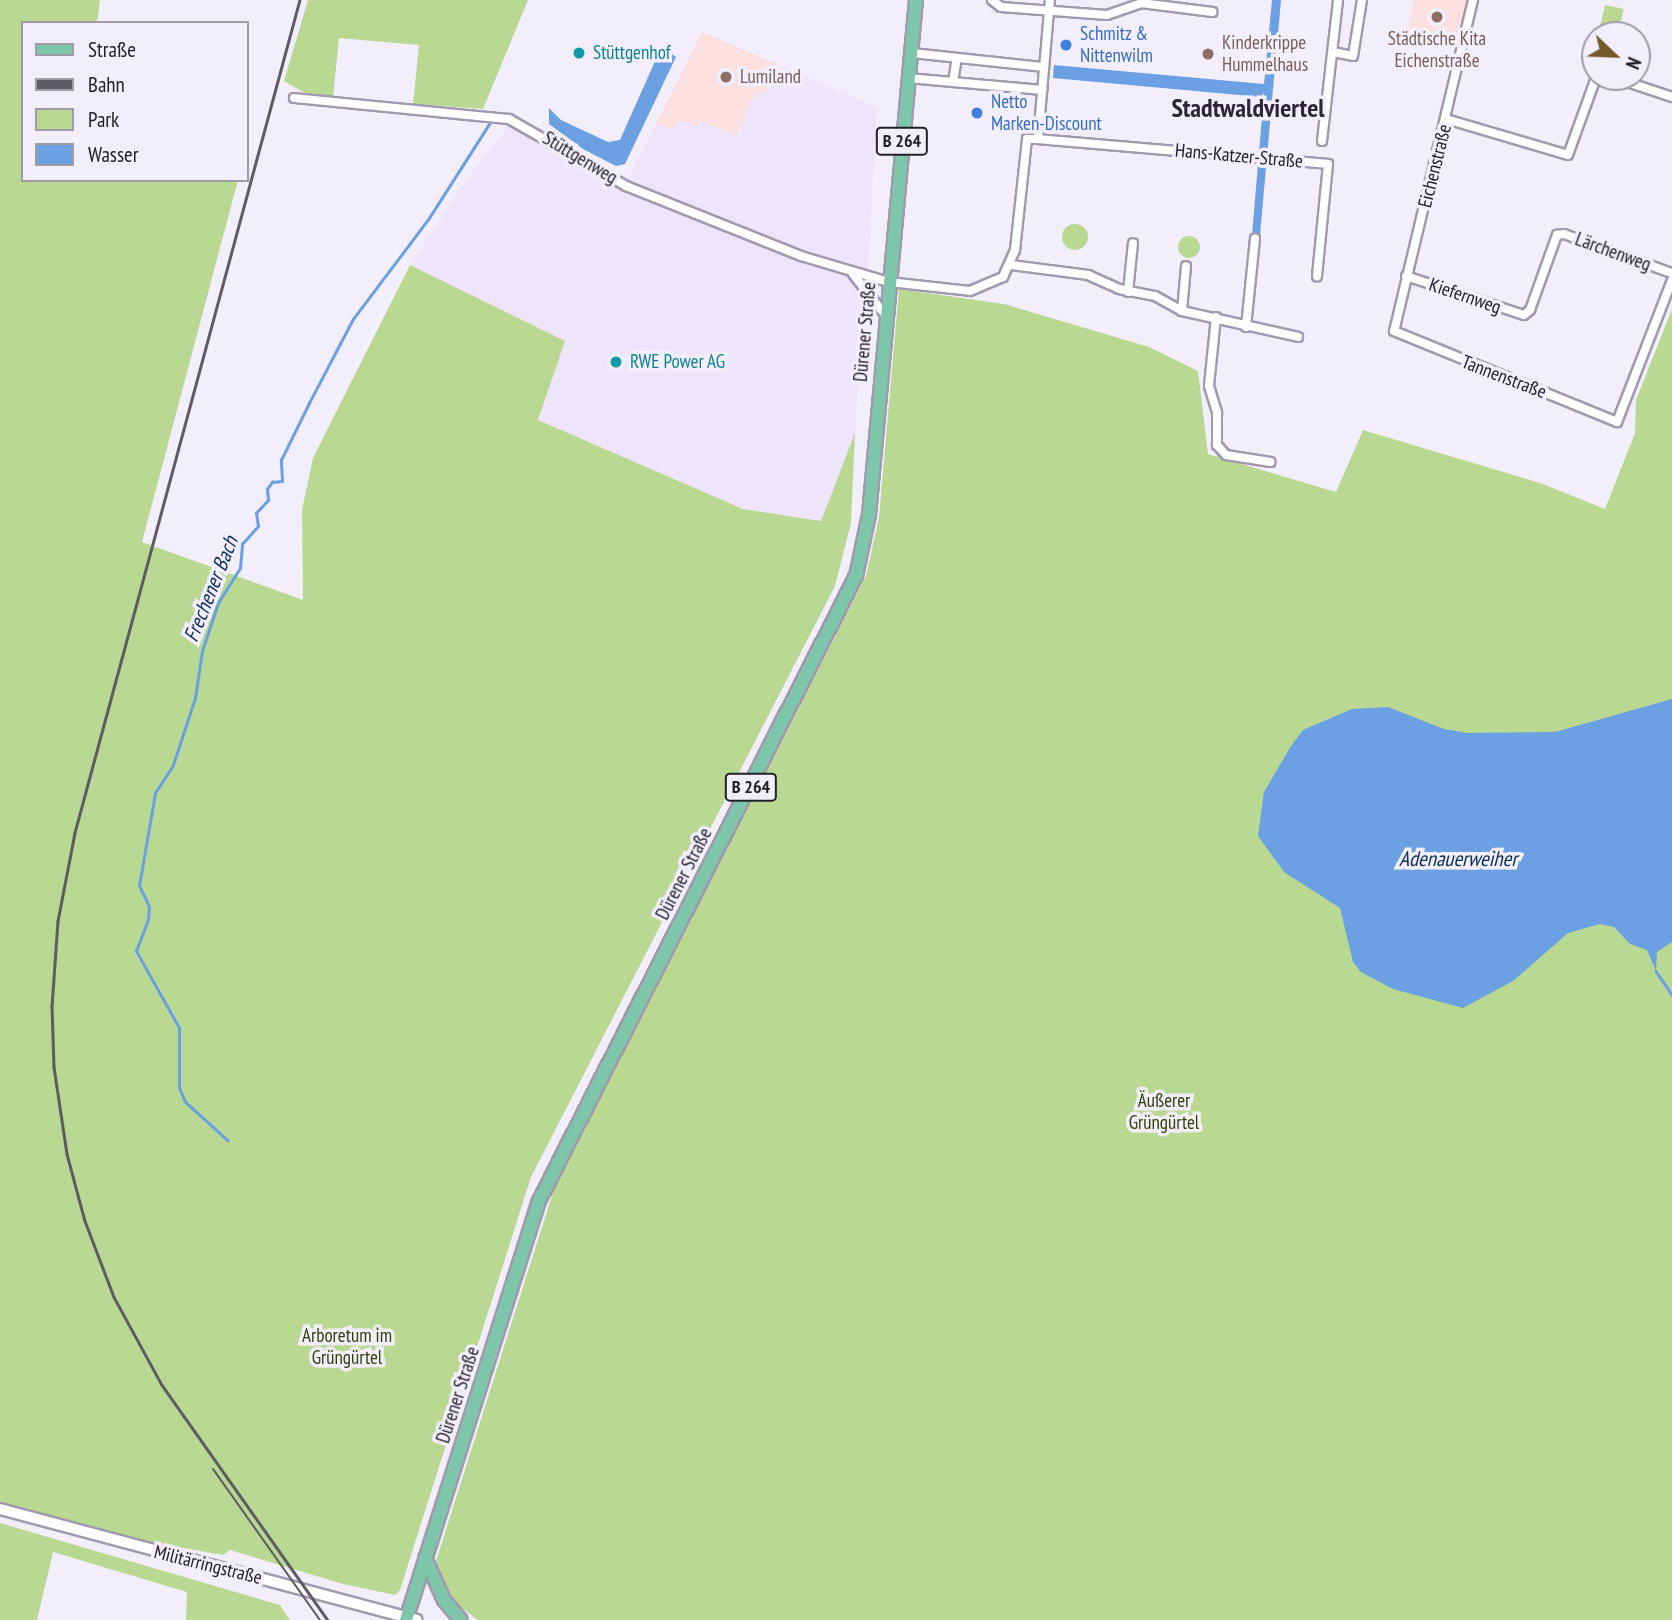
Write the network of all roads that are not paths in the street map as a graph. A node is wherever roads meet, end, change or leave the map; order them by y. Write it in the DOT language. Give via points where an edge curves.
graph roads {
  1 [pos="916,0"];
  2 [pos="992,0"];
  3 [pos="1050,0"];
  4 [pos="1338,0"];
  5 [pos="1362,0"];
  6 [pos="1473,0"];
  7 [pos="1049,12"];
  8 [pos="1212,12"];
  9 [pos="1333,52"];
  10 [pos="912,53"];
  11 [pos="957,58"];
  12 [pos="1044,67"];
  13 [pos="908,78"];
  14 [pos="953,82"];
  15 [pos="1042,90"];
  16 [pos="1651,90"];
  17 [pos="1591,91"];
  18 [pos="1672,97"];
  19 [pos="294,98"];
  20 [pos="1446,119"];
  21 [pos="1038,139"];
  22 [pos="1322,141"];
  23 [pos="1255,238"];
  24 [pos="1133,243"];
  25 [pos="1011,265"];
  26 [pos="1186,266"];
  27 [pos="1672,273"];
  28 [pos="853,274"];
  29 [pos="1406,275"];
  30 [pos="1317,276"];
  31 [pos="1672,280"];
  32 [pos="889,282"];
  33 [pos="1128,292"];
  34 [pos="1182,311"];
  35 [pos="1524,315"];
  36 [pos="886,316"];
  37 [pos="1216,317"];
  38 [pos="1246,327"];
  39 [pos="1394,331"];
  40 [pos="1298,337"];
  41 [pos="1270,462"];
  42 [pos="0,1509"];
  43 [pos="425,1559"];
  44 [pos="409,1619"];
  45 [pos="461,1620"];
  1 -- 10 [label="main road, Dürener Straße / B 264"];
  2 -- 7 [label="street" via="1001,6"];
  3 -- 7 [label="street"];
  4 -- 9 [label="street"];
  5 -- 9 [label="street" via="1353,56"];
  6 -- 20 [label="street, Eichenstraße"];
  7 -- 8 [label="street" via="1116,15 1141,3"];
  7 -- 12 [label="street"];
  9 -- 22 [label="street"];
  10 -- 11 [label="street"];
  10 -- 13 [label="main road, Dürener Straße / B 264"];
  11 -- 12 [label="street"];
  11 -- 14 [label="street"];
  12 -- 15 [label="street"];
  13 -- 14 [label="street"];
  13 -- 32 [label="main road, Dürener Straße / B 264"];
  14 -- 15 [label="street"];
  15 -- 21 [label="street"];
  16 -- 18 [label="street"];
  17 -- 20 [label="street" via="1568,155"];
  19 -- 28 [label="street, Stüttgenweg" via="491,115 527,127 626,186"];
  20 -- 29 [label="street, Eichenstraße"];
  21 -- 25 [label="street" via="1027,139"];
  21 -- 30 [label="street, Hans-Katzer-Straße" via="1328,164"];
  23 -- 38 [label="street"];
  24 -- 33 [label="street"];
  25 -- 32 [label="street, Stüttgenweg" via="988,287 970,291"];
  25 -- 33 [label="street" via="1088,275"];
  26 -- 34 [label="street"];
  27 -- 35 [label="street, Lärchenweg" via="1557,235 1530,310"];
  28 -- 32 [label="street, Stüttgenweg"];
  28 -- 36 [label="street"];
  29 -- 35 [label="street, Kiefernweg"];
  29 -- 39 [label="street, Eichenstraße"];
  31 -- 39 [label="street, Tannenstraße" via="1617,422"];
  32 -- 36 [label="main road, Dürener Straße / B 264"];
  33 -- 34 [label="street" via="1147,294"];
  34 -- 37 [label="street"];
  36 -- 43 [label="main road, Dürener Straße / B 264" via="869,515 856,576 539,1201"];
  37 -- 38 [label="street"];
  37 -- 41 [label="street" via="1209,386 1217,413 1217,445 1226,455"];
  38 -- 40 [label="street"];
  42 -- 44 [label="main road, Militärringstraße"];
  43 -- 44 [label="main road, Dürener Straße / B 264"];
  43 -- 45 [label="main road" via="444,1600"];
}
